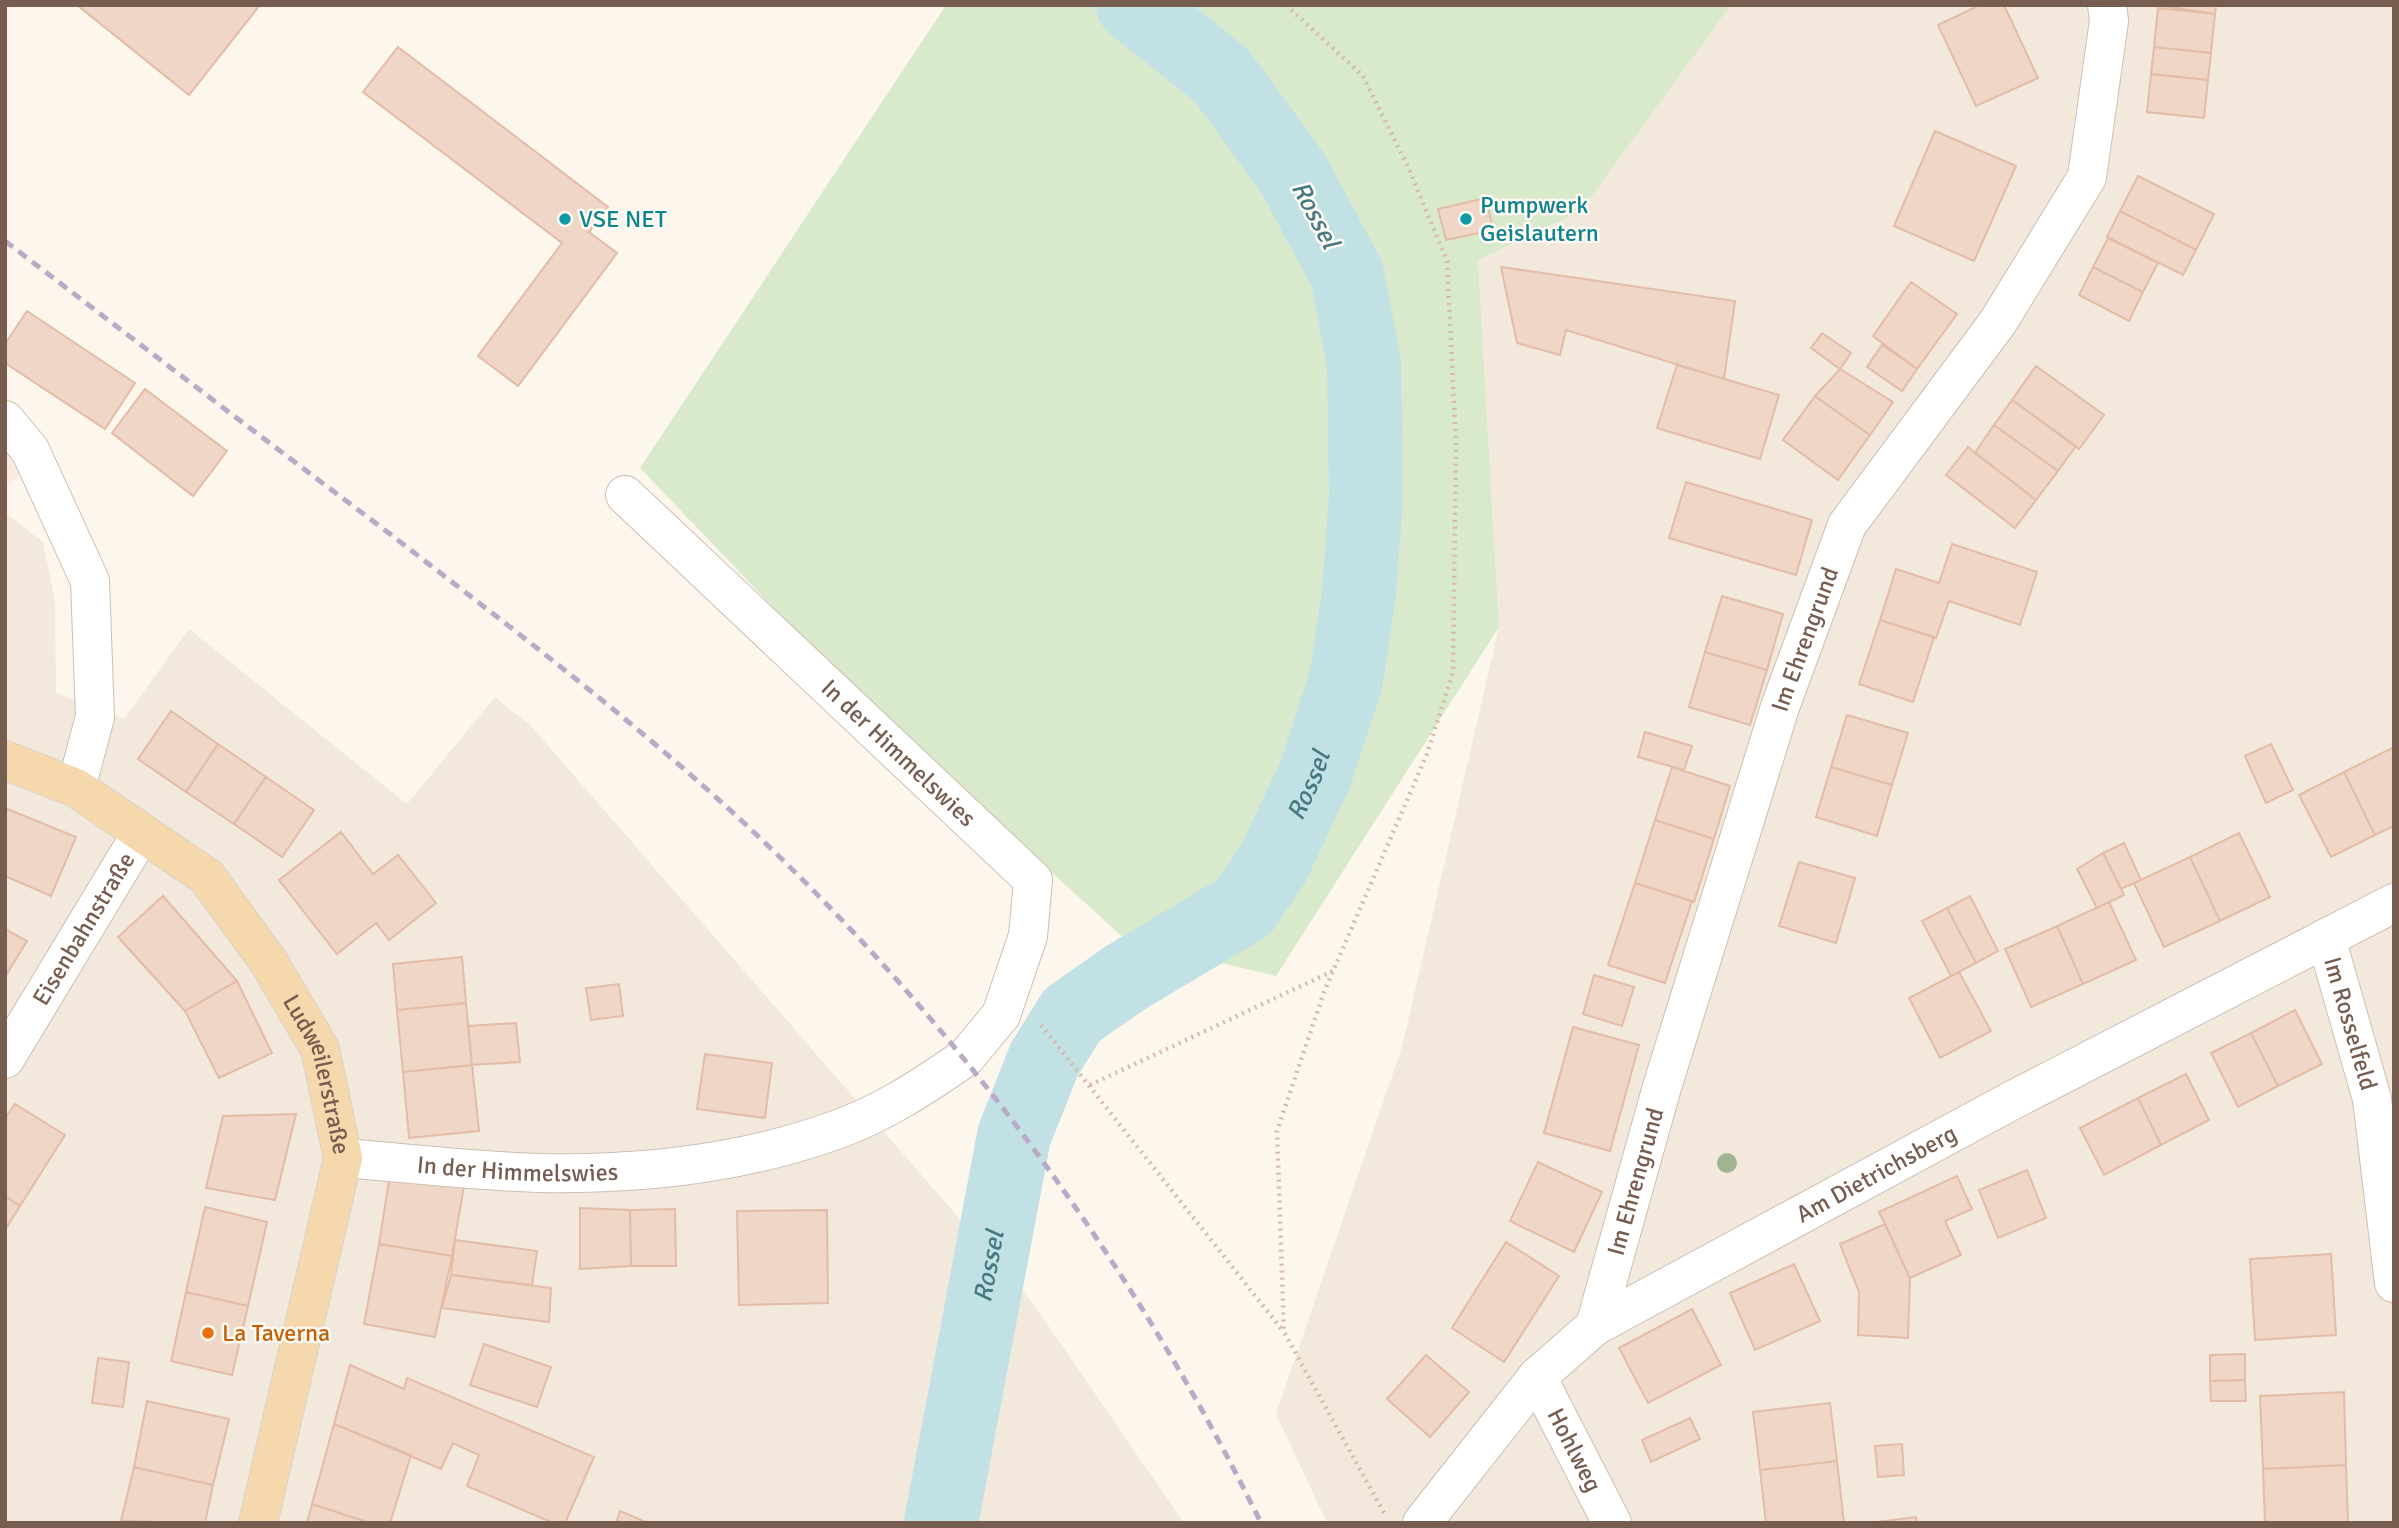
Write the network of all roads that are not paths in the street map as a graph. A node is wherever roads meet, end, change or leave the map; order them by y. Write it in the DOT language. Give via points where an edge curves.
graph roads {
  1 [pos="2107,5"];
  2 [pos="5,419"];
  3 [pos="625,495"];
  4 [pos="5,760"];
  5 [pos="76,788"];
  6 [pos="141,834"];
  7 [pos="2394,903"];
  8 [pos="2326,938"];
  9 [pos="5,1059"];
  10 [pos="343,1158"];
  11 [pos="2394,1277"];
  12 [pos="2394,1283"];
  13 [pos="1595,1326"];
  14 [pos="1537,1377"];
  15 [pos="258,1523"];
  16 [pos="1422,1523"];
  17 [pos="1612,1523"];
  1 -- 13 [label="street, Im Ehrengrund" via="2109,21 2087,177 1998,322 1847,525 1776,720 1662,1087"];
  2 -- 5 [label="street" via="30,450 90,581 95,717"];
  3 -- 10 [label="street, In der Himmelswies" via="1033,880 1028,936 1001,1014 965,1058 919,1090 834,1131 734,1158 638,1171 539,1173"];
  4 -- 5 [label="main road, Ludweilerstraße"];
  5 -- 6 [label="main road, Ludweilerstraße"];
  6 -- 9 [label="street, Eisenbahnstraße"];
  6 -- 10 [label="main road, Ludweilerstraße" via="207,877 268,961 320,1049"];
  7 -- 8 [label="street, Am Dietrichsberg"];
  8 -- 11 [label="street, Im Rosselfeld" via="2372,1099"];
  8 -- 13 [label="street, Am Dietrichsberg" via="2011,1101"];
  10 -- 15 [label="main road, Ludweilerstraße"];
  11 -- 12 [label="street, Im Rosselfeld"];
  13 -- 14 [label="street, Am Dietrichsberg"];
  14 -- 16 [label="street, Am Dietrichsberg"];
  14 -- 17 [label="street, Hohlweg"];
}
